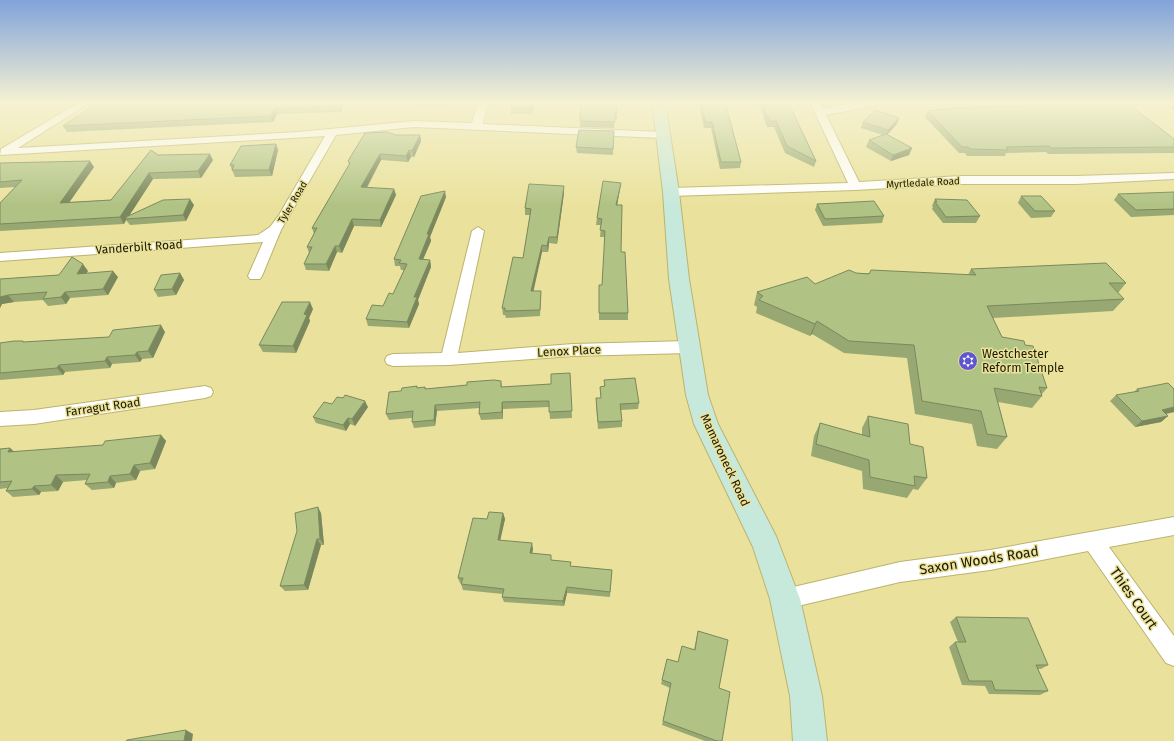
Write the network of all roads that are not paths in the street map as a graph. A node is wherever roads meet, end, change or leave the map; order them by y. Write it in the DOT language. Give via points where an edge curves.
graph roads {
  1 [pos="28,137"];
  2 [pos="250,137"];
  3 [pos="331,137"];
  4 [pos="662,137"];
  5 [pos="831,137"];
  6 [pos="1,153"];
  7 [pos="1174,176"];
  8 [pos="855,186"];
  9 [pos="671,192"];
  10 [pos="275,230"];
  11 [pos="478,231"];
  12 [pos="0,257"];
  13 [pos="255,276"];
  14 [pos="689,346"];
  15 [pos="449,358"];
  16 [pos="393,360"];
  17 [pos="206,392"];
  18 [pos="0,420"];
  19 [pos="1174,526"];
  20 [pos="1093,541"];
  21 [pos="785,598"];
  22 [pos="1174,655"];
  23 [pos="810,741"];
  1 -- 6 [label="street"];
  2 -- 6 [label="street"];
  3 -- 10 [label="street, Tyler Road"];
  4 -- 9 [label="street, Mamaroneck Road"];
  5 -- 8 [label="street"];
  7 -- 8 [label="street, Myrtledale Road" via="1076,180 962,180"];
  8 -- 9 [label="street, Myrtledale Road"];
  9 -- 14 [label="street, Mamaroneck Road" via="679,279"];
  10 -- 12 [label="street, Vanderbilt Road" via="261,239"];
  10 -- 13 [label="street, Tyler Road"];
  11 -- 15 [label="street"];
  14 -- 15 [label="street, Lenox Place"];
  14 -- 21 [label="street, Mamaroneck Road" via="697,395 706,424 766,545"];
  15 -- 16 [label="street, Lenox Place"];
  17 -- 18 [label="street, Farragut Road"];
  19 -- 20 [label="street, Saxon Woods Road"];
  20 -- 21 [label="street, Saxon Woods Road" via="990,560 900,572"];
  20 -- 22 [label="street, Thies Court"];
  21 -- 23 [label="street, Mamaroneck Road" via="806,696"];
}
